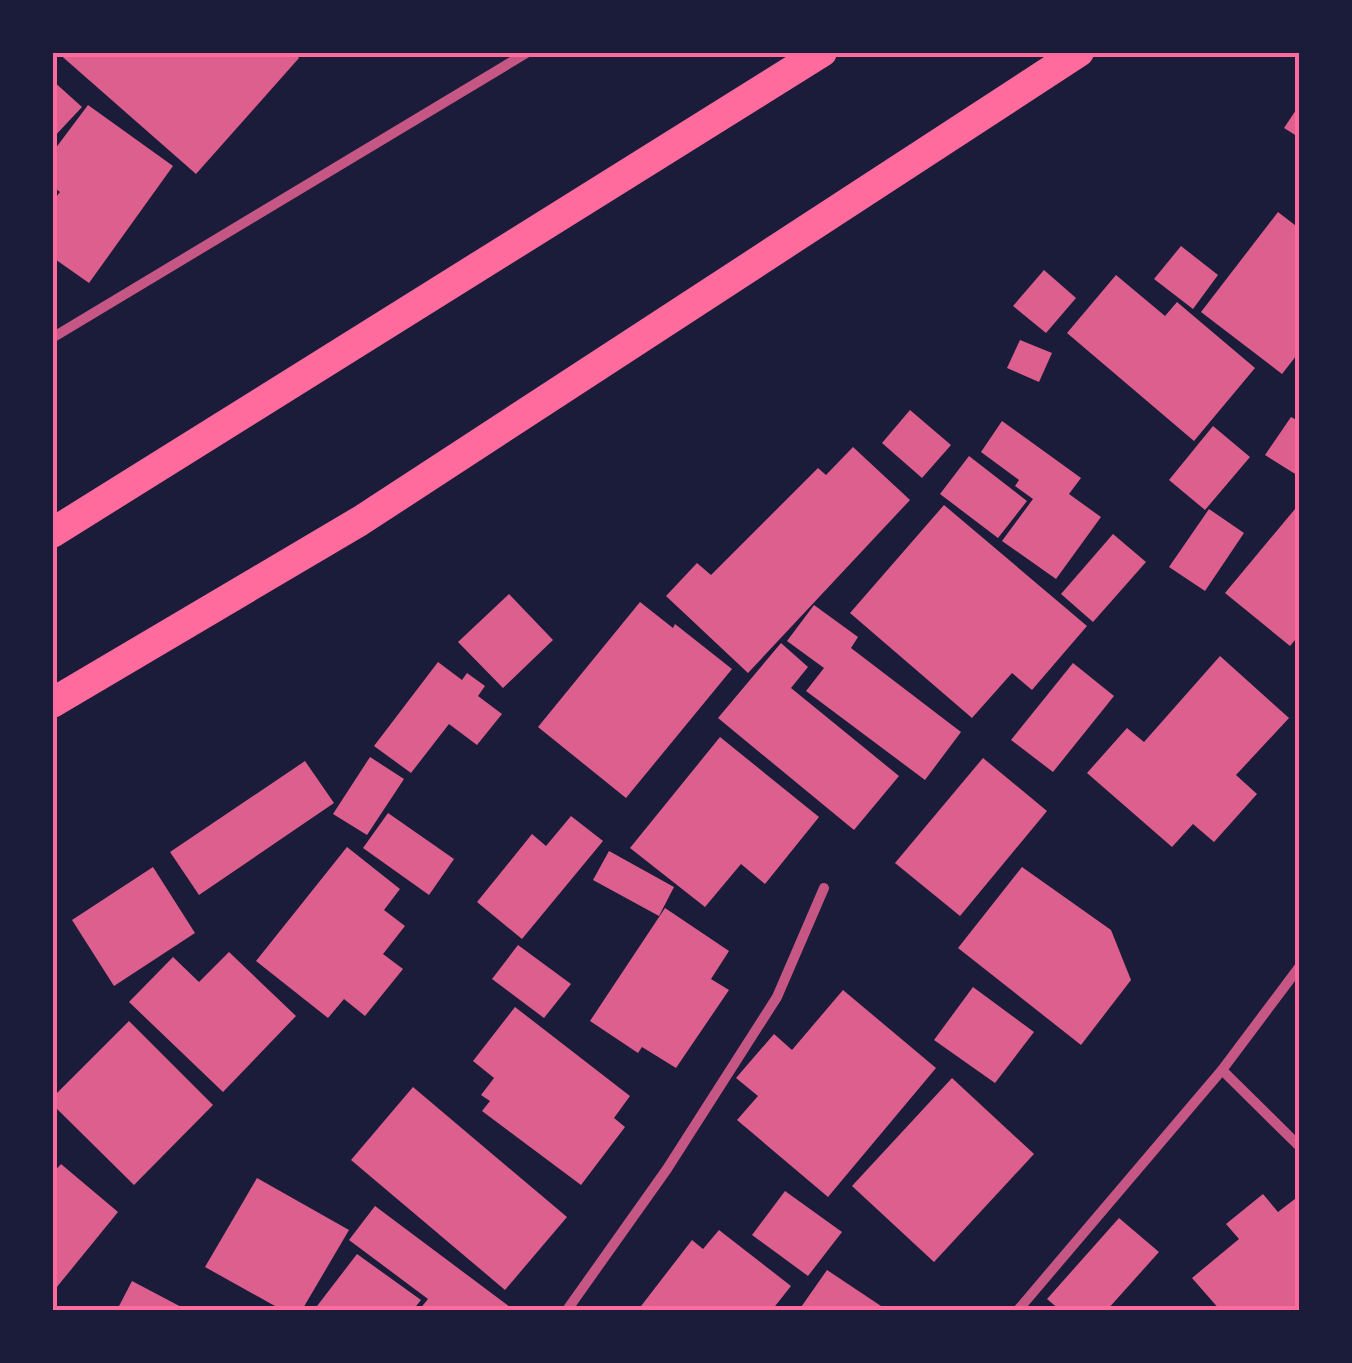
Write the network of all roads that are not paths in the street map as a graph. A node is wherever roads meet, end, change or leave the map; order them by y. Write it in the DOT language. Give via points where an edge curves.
graph roads {
  1 [pos="528,52"];
  2 [pos="822,52"];
  3 [pos="1080,52"];
  4 [pos="52,338"];
  5 [pos="52,533"];
  6 [pos="52,703"];
  7 [pos="824,888"];
  8 [pos="1300,966"];
  9 [pos="1222,1070"];
  10 [pos="1300,1147"];
  11 [pos="566,1310"];
  12 [pos="1018,1310"];
  1 -- 4 [label="street"];
  2 -- 5 [label="highway"];
  3 -- 6 [label="highway" via="360,521"];
  7 -- 11 [label="street" via="777,997"];
  8 -- 9 [label="street"];
  9 -- 10 [label="street"];
  9 -- 12 [label="street"];
}
